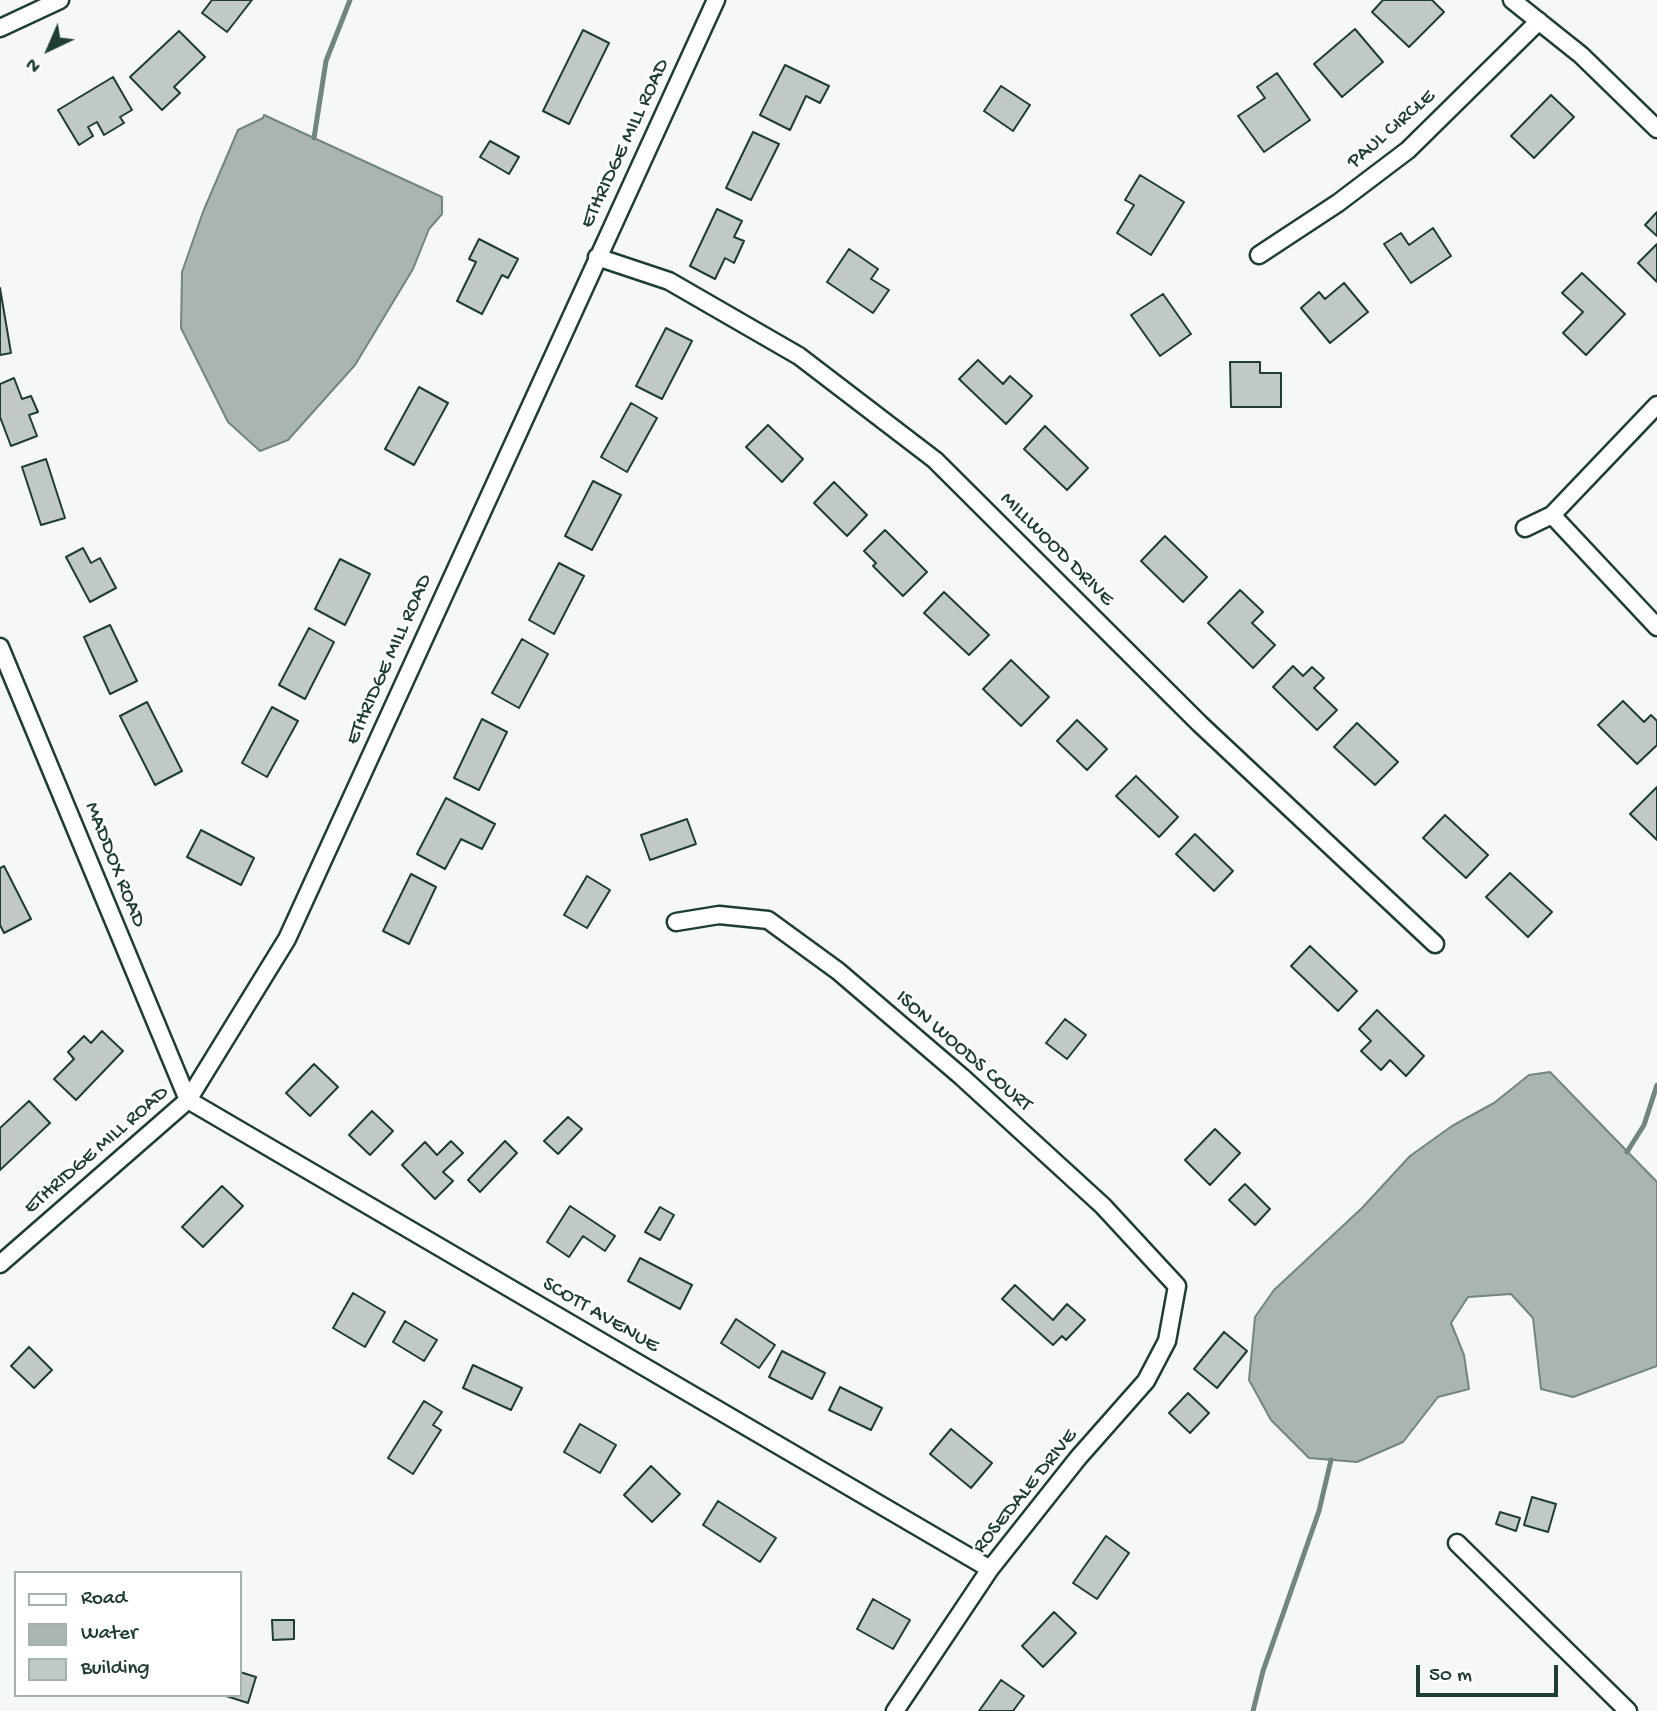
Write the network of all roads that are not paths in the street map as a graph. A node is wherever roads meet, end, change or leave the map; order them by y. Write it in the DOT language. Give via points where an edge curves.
graph roads {
  1 [pos="60,0"];
  2 [pos="716,0"];
  3 [pos="1512,0"];
  4 [pos="1539,21"];
  5 [pos="0,28"];
  6 [pos="1657,129"];
  7 [pos="1259,255"];
  8 [pos="597,257"];
  9 [pos="1657,405"];
  10 [pos="1552,515"];
  11 [pos="1525,528"];
  12 [pos="1657,627"];
  13 [pos="0,647"];
  14 [pos="676,922"];
  15 [pos="1435,944"];
  16 [pos="188,1100"];
  17 [pos="0,1264"];
  18 [pos="1176,1296"];
  19 [pos="1457,1543"];
  20 [pos="990,1569"];
  21 [pos="895,1711"];
  22 [pos="1628,1711"];
  1 -- 5 [label="street"];
  2 -- 8 [label="street, ETHRIDGE MILL ROAD"];
  3 -- 4 [label="street"];
  4 -- 6 [label="street"];
  4 -- 7 [label="street, PAUL CIRCLE" via="1408,150"];
  8 -- 15 [label="street, MILLWOOD DRIVE" via="669,281 799,356 935,460 1200,724"];
  8 -- 16 [label="street, ETHRIDGE MILL ROAD" via="286,939"];
  9 -- 10 [label="street"];
  10 -- 11 [label="street"];
  10 -- 12 [label="street"];
  13 -- 16 [label="street, MADDOX ROAD"];
  14 -- 18 [label="street, ISON WOODS COURT" via="719,915 768,920 838,971 1103,1206 1177,1286"];
  16 -- 17 [label="street, ETHRIDGE MILL ROAD"];
  16 -- 20 [label="street, SCOTT AVENUE"];
  18 -- 20 [label="street, ROSEDALE DRIVE" via="1167,1341 1146,1381"];
  19 -- 22 [label="street"];
  20 -- 21 [label="street, ROSEDALE DRIVE"];
}
